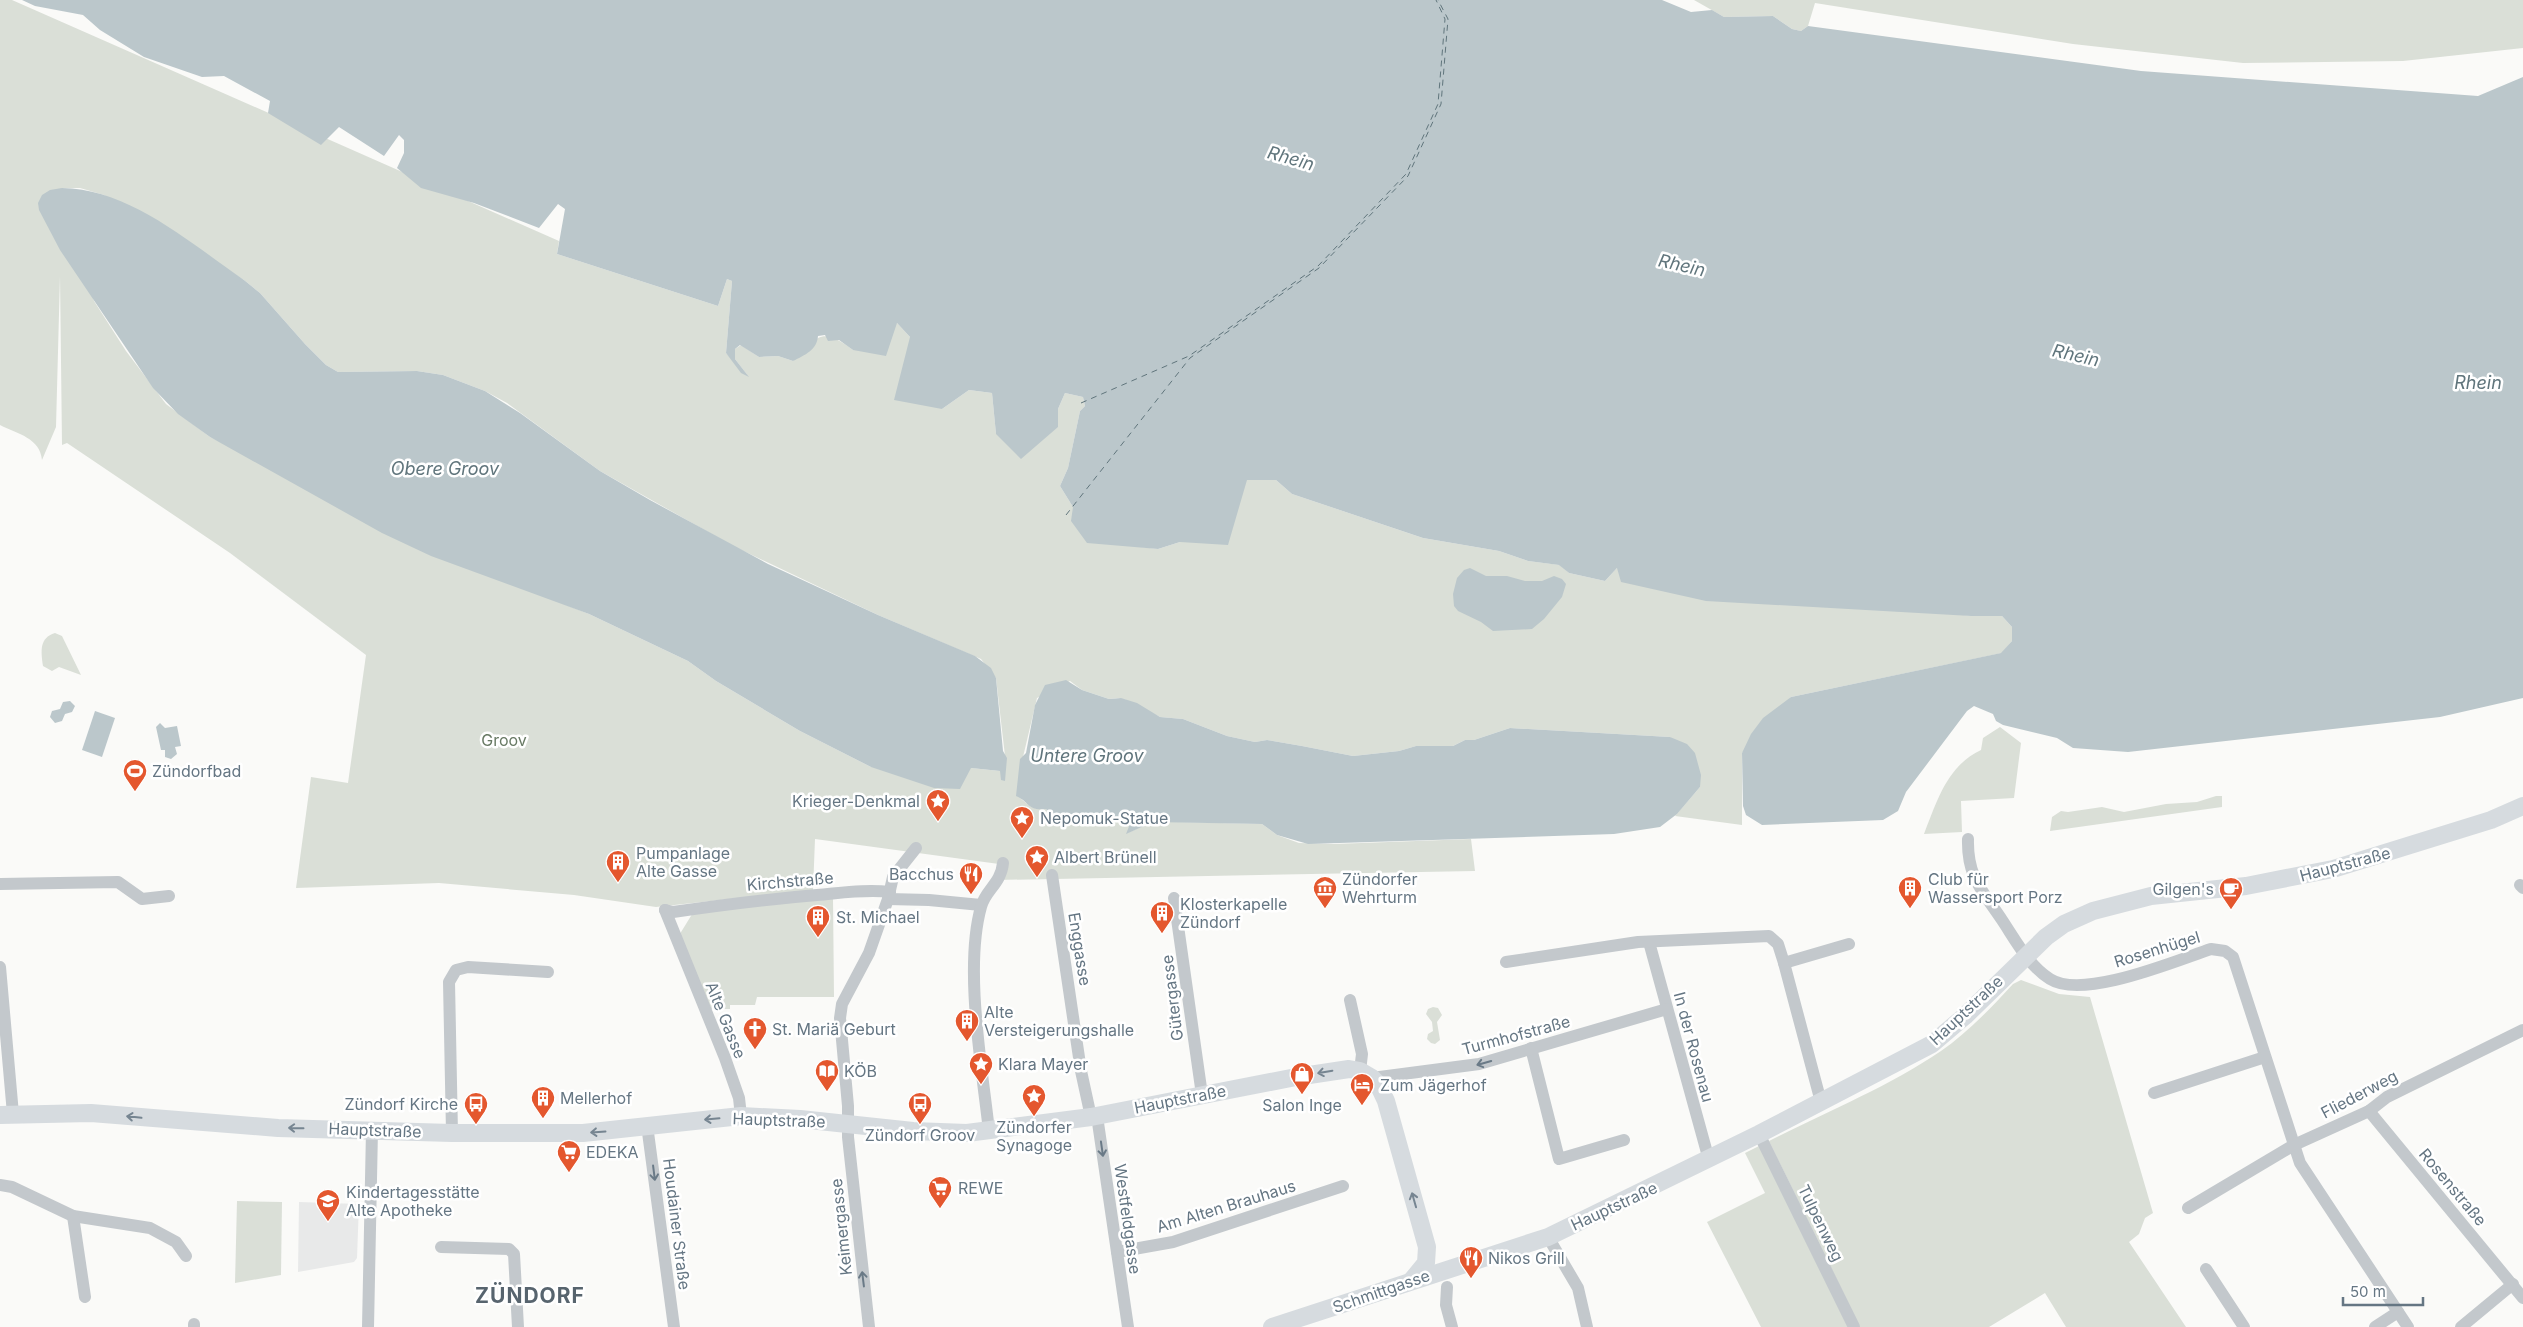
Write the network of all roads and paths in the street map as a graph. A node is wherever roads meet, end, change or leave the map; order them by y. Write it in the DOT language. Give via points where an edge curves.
graph roads {
  1 [pos="2523,806"];
  2 [pos="1968,839"];
  3 [pos="916,848"];
  4 [pos="1003,863"];
  5 [pos="1052,875"];
  6 [pos="0,884"];
  7 [pos="169,896"];
  8 [pos="889,896"];
  9 [pos="1174,898"];
  10 [pos="981,906"];
  11 [pos="665,910"];
  12 [pos="1649,942"];
  13 [pos="1850,944"];
  14 [pos="2025,954"];
  15 [pos="1506,962"];
  16 [pos="1784,964"];
  17 [pos="0,966"];
  18 [pos="548,972"];
  19 [pos="1350,1000"];
  20 [pos="1667,1009"];
  21 [pos="2523,1030"];
  22 [pos="1531,1048"];
  23 [pos="2265,1057"];
  24 [pos="1366,1075"];
  25 [pos="2154,1093"];
  26 [pos="1202,1095"];
  27 [pos="1821,1102"];
  28 [pos="2369,1111"];
  29 [pos="6,1115"];
  30 [pos="741,1116"];
  31 [pos="1094,1117"];
  32 [pos="848,1124"];
  33 [pos="646,1125"];
  34 [pos="372,1130"];
  35 [pos="989,1132"];
  36 [pos="452,1133"];
  37 [pos="1759,1134"];
  38 [pos="1624,1140"];
  39 [pos="2294,1145"];
  40 [pos="1709,1160"];
  41 [pos="0,1185"];
  42 [pos="1343,1186"];
  43 [pos="2188,1208"];
  44 [pos="73,1216"];
  45 [pos="1548,1237"];
  46 [pos="441,1247"];
  47 [pos="1427,1247"];
  48 [pos="1117,1252"];
  49 [pos="186,1256"];
  50 [pos="1462,1263"];
  51 [pos="2206,1269"];
  52 [pos="1412,1280"];
  53 [pos="2512,1284"];
  54 [pos="1447,1287"];
  55 [pos="86,1297"];
  56 [pos="2523,1298"];
  57 [pos="2398,1312"];
  58 [pos="368,1327"];
  59 [pos="518,1327"];
  60 [pos="674,1327"];
  61 [pos="869,1327"];
  62 [pos="1128,1327"];
  63 [pos="1272,1327"];
  64 [pos="1452,1327"];
  65 [pos="1587,1327"];
  66 [pos="1854,1327"];
  67 [pos="2244,1327"];
  68 [pos="2375,1327"];
  69 [pos="2408,1327"];
  70 [pos="2461,1327"];
  1 -- 14 [label="main road, Hauptstraße" via="2491,820 2334,869 2243,886 2151,896 2109,906 2064,924"];
  2 -- 14 [label="street, Rosenhügel" via="1972,874"];
  3 -- 8 [label="street, Keimergasse" via="893,876"];
  4 -- 10 [label="street" via="998,881"];
  5 -- 31 [label="street, Enggasse" via="1081,1071"];
  6 -- 7 [label="street" via="118,882 142,898"];
  8 -- 10 [label="street, Kirchstraße"];
  8 -- 11 [label="street, Kirchstraße" via="875,890 673,912"];
  8 -- 32 [label="street, Keimergasse" via="869,953 842,1004 840,1018"];
  9 -- 26 [label="street, Gütergasse"];
  10 -- 35 [label="street" via="975,949 974,994"];
  11 -- 30 [label="street, Alte Gasse" via="725,1058 739,1098"];
  12 -- 15 [label="street"];
  12 -- 16 [label="street" via="1769,936 1778,944"];
  12 -- 20 [label="street, In der Rosenau"];
  13 -- 16 [label="street"];
  14 -- 23 [label="street, Rosenhügel" via="2050,979 2082,986 2112,980 2211,949 2225,951 2233,957"];
  14 -- 27 [label="main road, Hauptstraße" via="1965,1016 1932,1044"];
  16 -- 27 [label="street"];
  17 -- 29 [label="street"];
  18 -- 36 [label="street" via="468,967 456,970 449,982"];
  19 -- 24 [label="street"];
  20 -- 22 [label="street, Turmhofstraße"];
  20 -- 40 [label="street, In der Rosenau"];
  21 -- 28 [label="street, Fliederweg" via="2387,1097"];
  22 -- 24 [label="street, Turmhofstraße, one-way" via="1479,1064"];
  22 -- 38 [label="street" via="1558,1159"];
  23 -- 25 [label="street"];
  23 -- 39 [label="street, Rosenhügel"];
  24 -- 26 [label="main road, Hauptstraße, one-way" via="1337,1070"];
  47 -- 24 [label="main road, one-way" via="1386,1101 1378,1084"];
  26 -- 31 [label="main road, Hauptstraße"];
  27 -- 37 [label="main road, Hauptstraße"];
  28 -- 39 [label="street, Fliederweg"];
  28 -- 53 [label="street, Rosenstraße"];
  34 -- 29 [label="main road, Hauptstraße, one-way" via="278,1128 91,1113"];
  30 -- 32 [label="main road, Hauptstraße"];
  30 -- 33 [label="main road, Hauptstraße, one-way"];
  31 -- 35 [label="main road, Hauptstraße"];
  31 -- 48 [label="street, Westfeldgasse, one-way"];
  32 -- 35 [label="main road, Hauptstraße" via="913,1132"];
  61 -- 32 [label="street, Keimergasse, one-way"];
  33 -- 36 [label="main road, Hauptstraße, one-way" via="583,1133"];
  33 -- 60 [label="street, Houdainer Straße, one-way"];
  34 -- 36 [label="main road, Hauptstraße"];
  34 -- 58 [label="street"];
  37 -- 40 [label="main road, Hauptstraße"];
  37 -- 66 [label="street, Tulpenweg"];
  39 -- 43 [label="street, Fliederweg"];
  39 -- 57 [label="street, Rosenhügel" via="2308,1176"];
  40 -- 45 [label="main road, Hauptstraße"];
  41 -- 44 [label="street" via="12,1187"];
  42 -- 48 [label="street, Am Alten Brauhaus" via="1173,1242"];
  44 -- 49 [label="street" via="150,1228 176,1242"];
  44 -- 55 [label="street"];
  45 -- 50 [label="main road, Hauptstraße"];
  45 -- 65 [label="street" via="1578,1288"];
  46 -- 59 [label="street" via="509,1249 514,1254"];
  47 -- 50 [label="main road" via="1439,1257"];
  47 -- 52 [label="main road" via="1426,1263"];
  48 -- 62 [label="street, Westfeldgasse"];
  50 -- 52 [label="main road, Schmittgasse"];
  51 -- 67 [label="street"];
  52 -- 63 [label="main road, Schmittgasse"];
  53 -- 56 [label="street, Rosenstraße"];
  53 -- 70 [label="street"];
  54 -- 64 [label="street" via="1446,1305"];
  57 -- 68 [label="street"];
  57 -- 69 [label="street, Rosenhügel"];
}
